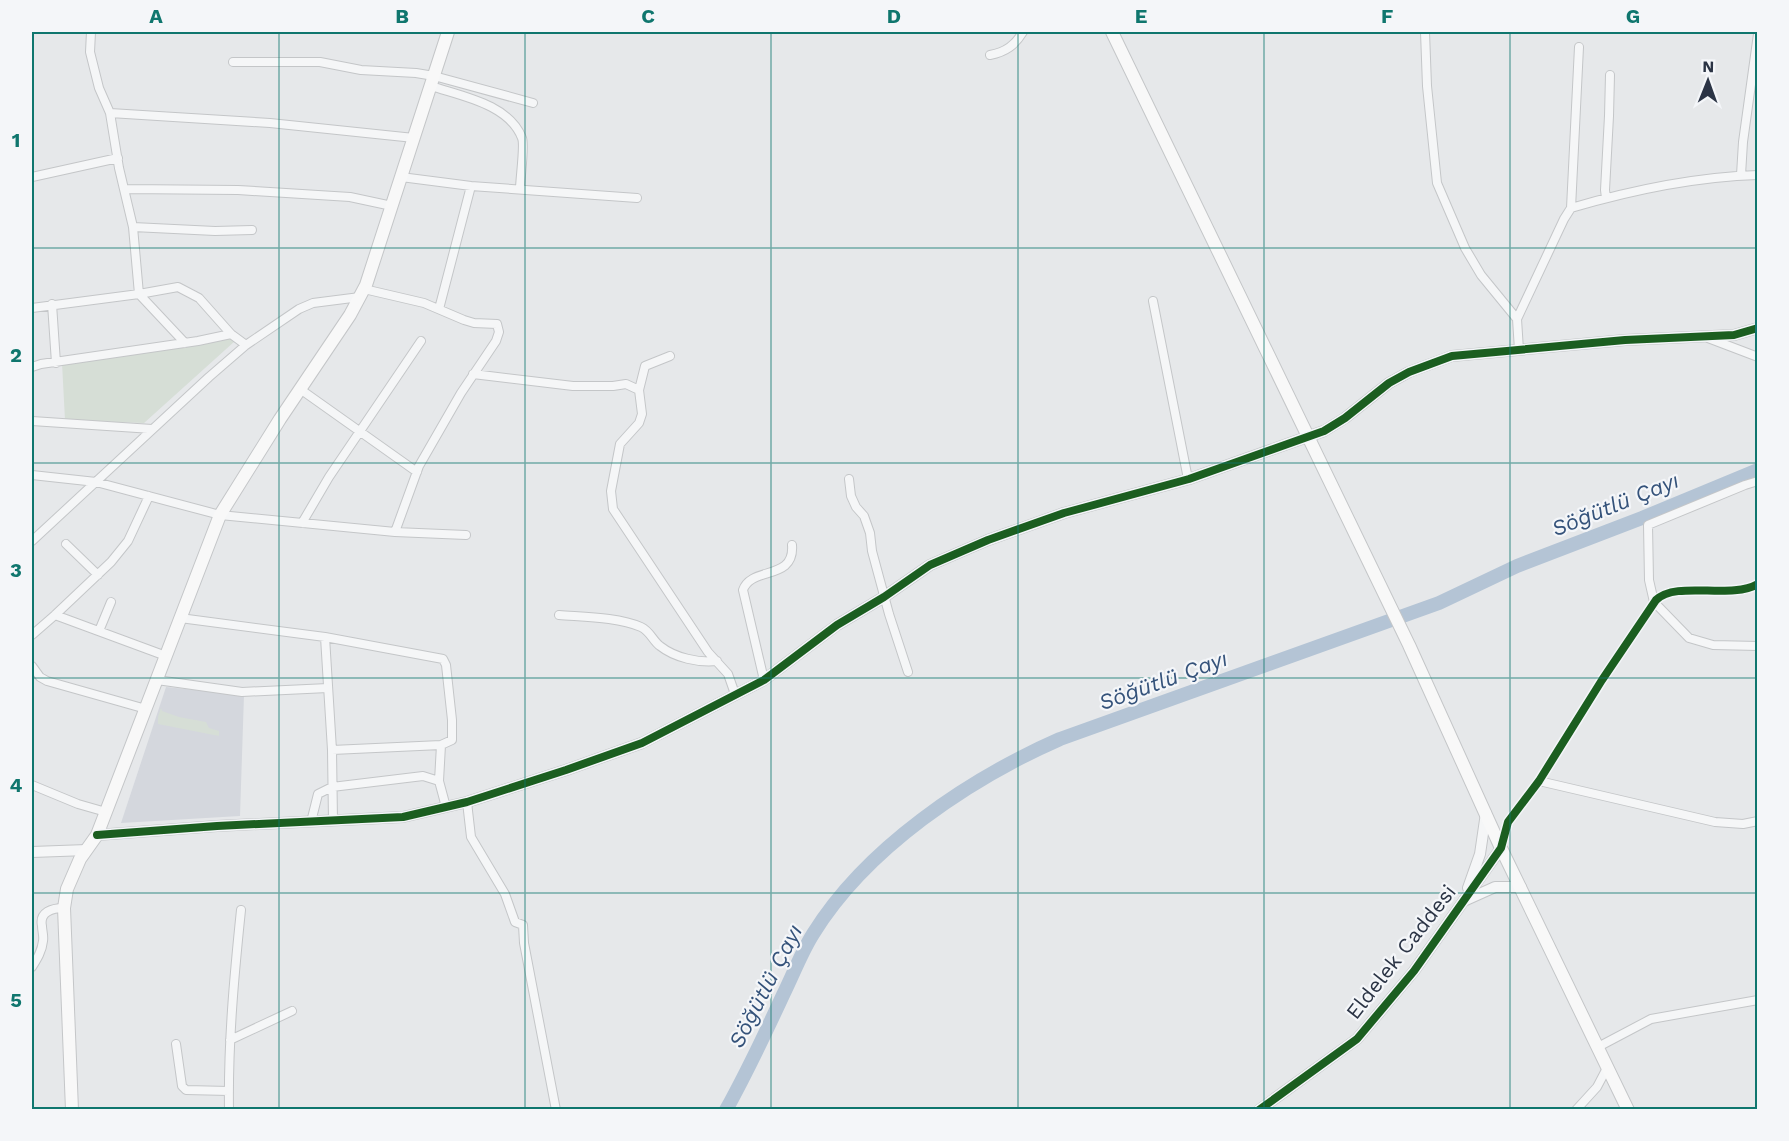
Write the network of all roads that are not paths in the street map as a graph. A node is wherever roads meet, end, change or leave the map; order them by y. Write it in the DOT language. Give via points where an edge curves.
graph roads {
  1 [pos="91,32"];
  2 [pos="448,32"];
  3 [pos="1023,32"];
  4 [pos="1112,32"];
  5 [pos="1425,32"];
  6 [pos="1758,34"];
  7 [pos="1579,47"];
  8 [pos="990,55"];
  9 [pos="233,62"];
  10 [pos="1610,75"];
  11 [pos="432,81"];
  12 [pos="533,104"];
  13 [pos="110,113"];
  14 [pos="414,138"];
  15 [pos="118,158"];
  16 [pos="1758,175"];
  17 [pos="1741,176"];
  18 [pos="32,177"];
  19 [pos="402,177"];
  20 [pos="471,186"];
  21 [pos="124,189"];
  22 [pos="519,189"];
  23 [pos="638,198"];
  24 [pos="1606,198"];
  25 [pos="392,206"];
  26 [pos="1571,208"];
  27 [pos="133,227"];
  28 [pos="252,230"];
  29 [pos="362,293"];
  30 [pos="139,294"];
  31 [pos="1153,301"];
  32 [pos="52,304"];
  33 [pos="32,308"];
  34 [pos="439,309"];
  35 [pos="1517,319"];
  36 [pos="1758,328"];
  37 [pos="231,334"];
  38 [pos="1704,336"];
  39 [pos="421,341"];
  40 [pos="185,343"];
  41 [pos="246,345"];
  42 [pos="1519,350"];
  43 [pos="670,356"];
  44 [pos="1758,357"];
  45 [pos="56,363"];
  46 [pos="32,368"];
  47 [pos="473,374"];
  48 [pos="300,389"];
  49 [pos="639,390"];
  50 [pos="32,421"];
  51 [pos="152,429"];
  52 [pos="360,431"];
  53 [pos="1307,436"];
  54 [pos="417,472"];
  55 [pos="32,476"];
  56 [pos="849,479"];
  57 [pos="1188,479"];
  58 [pos="1758,481"];
  59 [pos="96,482"];
  60 [pos="149,496"];
  61 [pos="220,515"];
  62 [pos="302,523"];
  63 [pos="395,532"];
  64 [pos="466,535"];
  65 [pos="32,541"];
  66 [pos="66,544"];
  67 [pos="792,545"];
  68 [pos="98,575"];
  69 [pos="1758,584"];
  70 [pos="884,597"];
  71 [pos="1654,602"];
  72 [pos="111,603"];
  73 [pos="56,615"];
  74 [pos="559,615"];
  75 [pos="180,618"];
  76 [pos="99,631"];
  77 [pos="32,635"];
  78 [pos="325,637"];
  79 [pos="1758,646"];
  80 [pos="166,656"];
  81 [pos="717,661"];
  82 [pos="32,666"];
  83 [pos="908,672"];
  84 [pos="157,680"];
  85 [pos="764,680"];
  86 [pos="328,688"];
  87 [pos="735,694"];
  88 [pos="146,709"];
  89 [pos="441,745"];
  90 [pos="332,750"];
  91 [pos="439,781"];
  92 [pos="1539,781"];
  93 [pos="32,785"];
  94 [pos="332,788"];
  95 [pos="467,802"];
  96 [pos="446,807"];
  97 [pos="106,812"];
  98 [pos="1486,813"];
  99 [pos="333,821"];
  100 [pos="1758,821"];
  101 [pos="311,822"];
  102 [pos="97,836"];
  103 [pos="1502,848"];
  104 [pos="87,850"];
  105 [pos="32,852"];
  106 [pos="1521,887"];
  107 [pos="1464,901"];
  108 [pos="64,908"];
  109 [pos="241,910"];
  110 [pos="36,923"];
  111 [pos="32,968"];
  112 [pos="1758,1000"];
  113 [pos="292,1011"];
  114 [pos="230,1040"];
  115 [pos="176,1044"];
  116 [pos="1598,1047"];
  117 [pos="1608,1068"];
  118 [pos="229,1091"];
  119 [pos="72,1110"];
  120 [pos="229,1110"];
  121 [pos="556,1110"];
  122 [pos="1259,1110"];
  123 [pos="1576,1110"];
  124 [pos="1628,1110"];
  1 -- 13 [label="street" via="90,52"];
  2 -- 11 [label="main road"];
  3 -- 8 [label="street" via="1012,46"];
  4 -- 53 [label="main road"];
  5 -- 35 [label="street" via="1426,86 1437,183 1465,248"];
  6 -- 17 [label="street"];
  7 -- 26 [label="street"];
  9 -- 11 [label="street" via="320,62 361,70 416,73"];
  10 -- 24 [label="street"];
  11 -- 12 [label="street"];
  11 -- 14 [label="main road"];
  11 -- 22 [label="street" via="494,107 514,125 523,139"];
  13 -- 14 [label="street" via="270,123"];
  13 -- 15 [label="street"];
  14 -- 19 [label="main road"];
  15 -- 18 [label="street"];
  15 -- 21 [label="street"];
  16 -- 17 [label="street"];
  17 -- 24 [label="street"];
  19 -- 20 [label="street"];
  19 -- 25 [label="main road"];
  20 -- 22 [label="street"];
  20 -- 34 [label="street"];
  21 -- 25 [label="street" via="238,190 350,197"];
  21 -- 27 [label="street"];
  22 -- 23 [label="street"];
  24 -- 26 [label="street"];
  25 -- 29 [label="main road"];
  26 -- 35 [label="street"];
  27 -- 28 [label="street"];
  27 -- 30 [label="street"];
  29 -- 34 [label="street" via="412,299"];
  29 -- 41 [label="street" via="299,309"];
  29 -- 48 [label="main road"];
  30 -- 32 [label="street"];
  30 -- 37 [label="street" via="178,287 199,298"];
  30 -- 40 [label="street"];
  31 -- 57 [label="street"];
  32 -- 33 [label="street"];
  32 -- 45 [label="street"];
  34 -- 47 [label="street" via="464,320 497,324 496,341"];
  35 -- 42 [label="street"];
  36 -- 38 [label="street" via="1734,335"];
  37 -- 40 [label="street"];
  37 -- 41 [label="street"];
  38 -- 42 [label="street"];
  38 -- 44 [label="street"];
  39 -- 52 [label="street"];
  40 -- 45 [label="street"];
  41 -- 51 [label="street"];
  42 -- 53 [label="street" via="1452,356 1409,372 1345,418"];
  43 -- 49 [label="street" via="645,366"];
  45 -- 46 [label="street"];
  47 -- 49 [label="street" via="573,387 626,384"];
  47 -- 54 [label="street"];
  48 -- 52 [label="street"];
  48 -- 61 [label="main road"];
  49 -- 81 [label="street" via="642,414 620,444 611,491 613,509"];
  50 -- 51 [label="street"];
  51 -- 59 [label="street"];
  52 -- 54 [label="street"];
  52 -- 62 [label="street"];
  53 -- 57 [label="street"];
  53 -- 98 [label="main road"];
  54 -- 63 [label="street"];
  55 -- 59 [label="street"];
  56 -- 70 [label="street" via="851,496 870,533"];
  57 -- 70 [label="street" via="1064,513 988,540 930,565"];
  58 -- 71 [label="street" via="1648,525 1649,580"];
  59 -- 60 [label="street"];
  59 -- 65 [label="street"];
  60 -- 61 [label="street"];
  60 -- 68 [label="street" via="128,540"];
  61 -- 62 [label="street"];
  61 -- 75 [label="main road"];
  62 -- 63 [label="street"];
  63 -- 64 [label="street"];
  66 -- 68 [label="street"];
  67 -- 85 [label="street" via="784,567 749,581 743,590"];
  68 -- 73 [label="street"];
  69 -- 71 [label="street" via="1723,591 1679,591 1660,596"];
  70 -- 83 [label="street"];
  70 -- 85 [label="street" via="837,625"];
  71 -- 79 [label="street" via="1689,638 1713,645"];
  71 -- 92 [label="street"];
  72 -- 76 [label="street"];
  73 -- 76 [label="street"];
  73 -- 77 [label="street"];
  74 -- 81 [label="street" via="642,627 666,651 685,658"];
  75 -- 78 [label="street"];
  75 -- 80 [label="main road"];
  76 -- 80 [label="street"];
  78 -- 86 [label="street"];
  78 -- 89 [label="street" via="443,659 452,740"];
  80 -- 84 [label="main road"];
  81 -- 87 [label="street" via="728,674"];
  82 -- 88 [label="street" via="47,681"];
  84 -- 86 [label="street" via="242,692"];
  84 -- 88 [label="main road"];
  85 -- 87 [label="street"];
  86 -- 90 [label="street"];
  87 -- 95 [label="street" via="642,743"];
  88 -- 97 [label="main road"];
  89 -- 90 [label="street"];
  89 -- 91 [label="street"];
  90 -- 94 [label="street"];
  91 -- 94 [label="street" via="423,776"];
  91 -- 96 [label="street"];
  92 -- 100 [label="street" via="1714,822"];
  92 -- 103 [label="street" via="1508,822"];
  93 -- 97 [label="street"];
  94 -- 99 [label="street"];
  94 -- 101 [label="street" via="318,794"];
  95 -- 96 [label="street"];
  95 -- 121 [label="street" via="471,837 505,894 515,922 523,925"];
  96 -- 99 [label="street" via="403,817"];
  97 -- 102 [label="main road"];
  98 -- 103 [label="main road"];
  98 -- 107 [label="street" via="1480,854"];
  99 -- 101 [label="street"];
  101 -- 102 [label="street"];
  102 -- 104 [label="main road"];
  103 -- 106 [label="main road"];
  103 -- 107 [label="street, Eldelek Caddesi"];
  104 -- 105 [label="street"];
  104 -- 108 [label="main road" via="67,889"];
  106 -- 107 [label="street" via="1495,887"];
  106 -- 116 [label="main road"];
  107 -- 122 [label="street, Eldelek Caddesi" via="1414,971 1357,1039"];
  108 -- 110 [label="street" via="51,908"];
  108 -- 119 [label="main road"];
  109 -- 114 [label="street"];
  110 -- 111 [label="street" via="44,938"];
  112 -- 116 [label="street" via="1651,1019"];
  113 -- 114 [label="street"];
  114 -- 118 [label="street"];
  115 -- 118 [label="street" via="182,1086 186,1090"];
  116 -- 117 [label="main road"];
  117 -- 123 [label="street"];
  117 -- 124 [label="main road"];
  118 -- 120 [label="street"];
}
